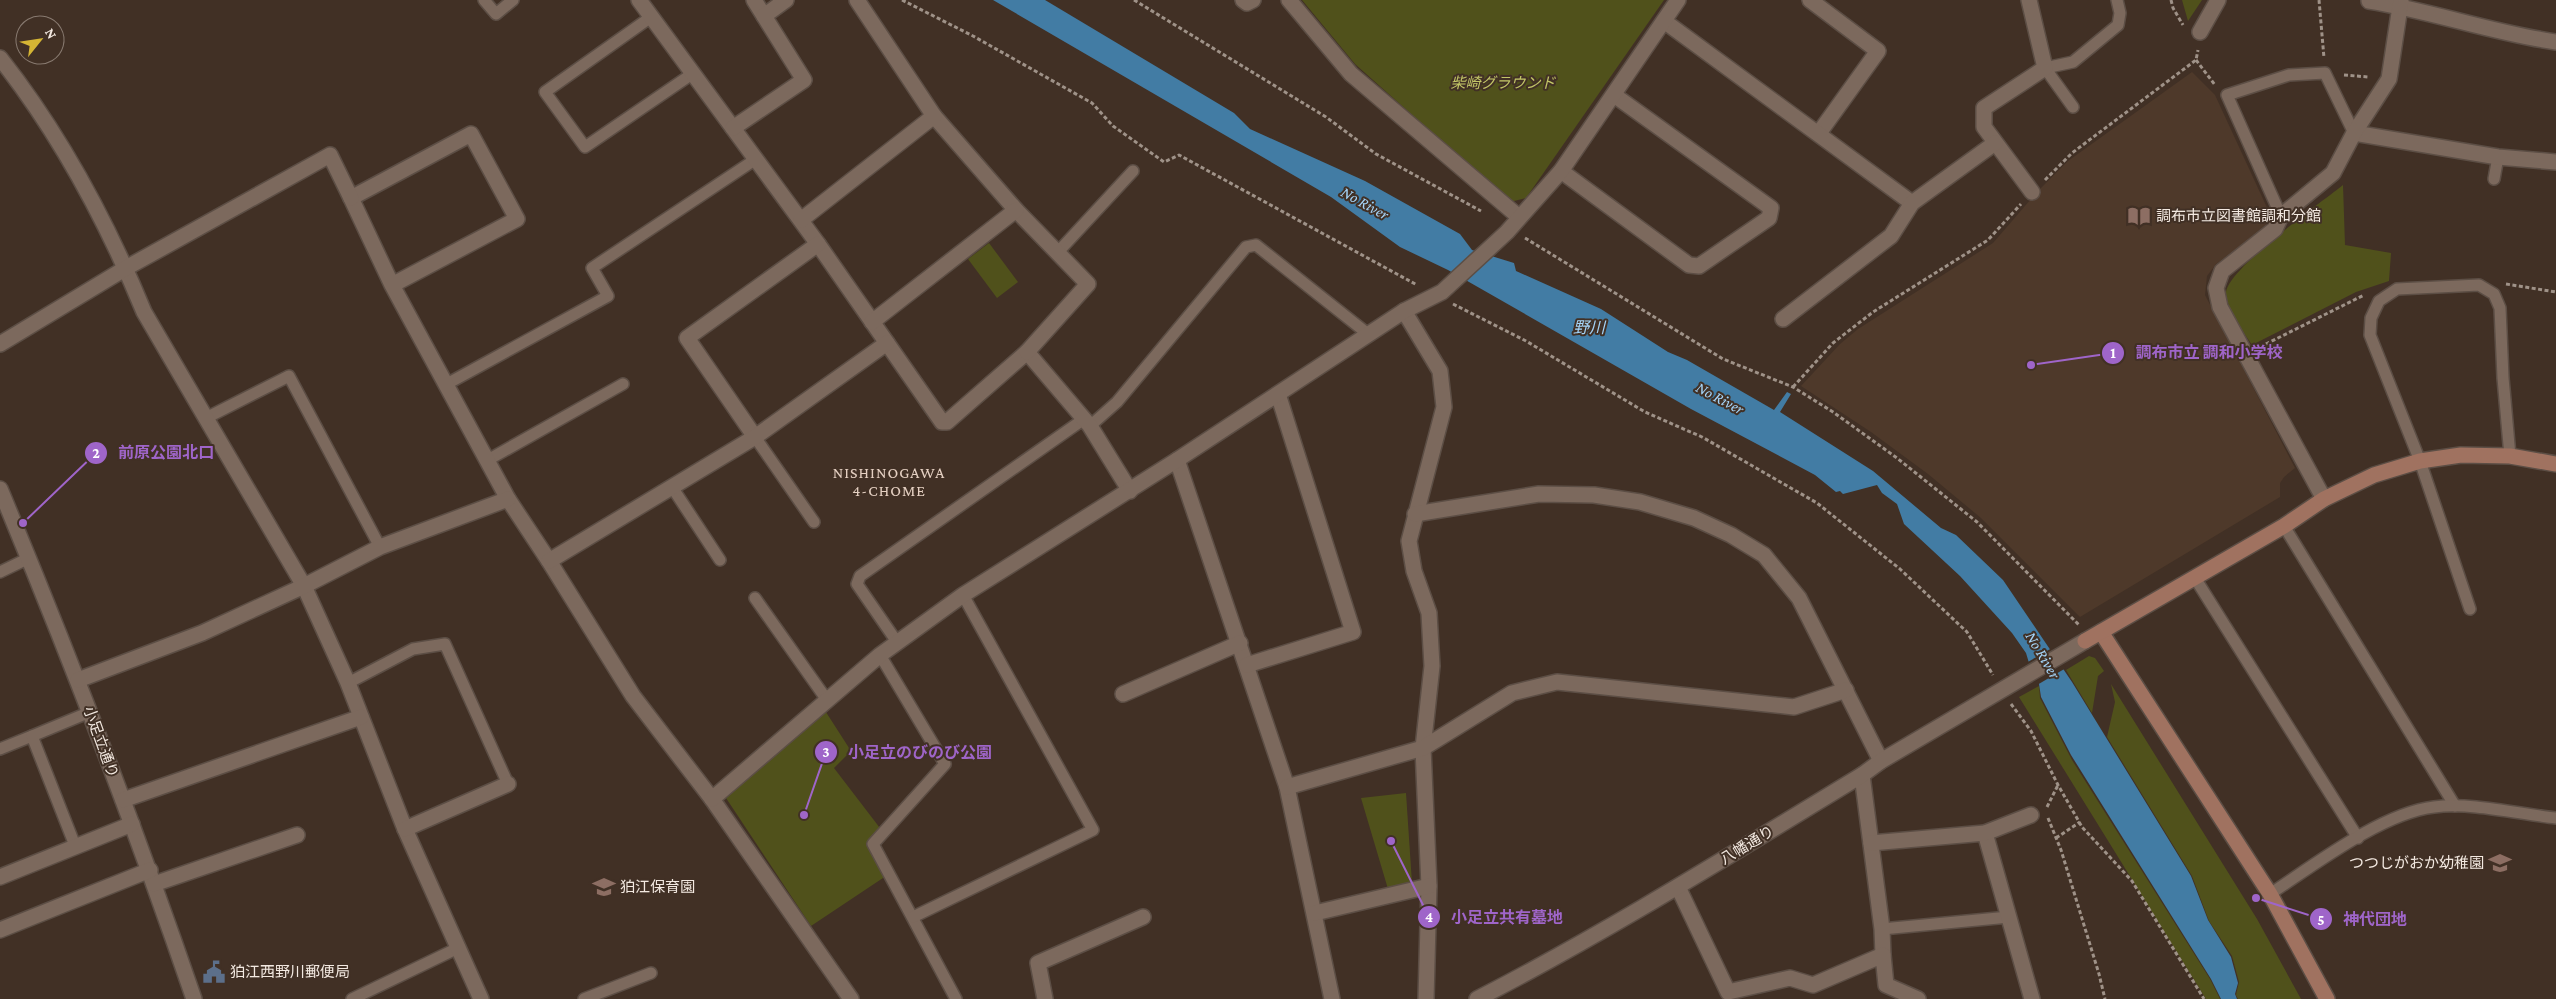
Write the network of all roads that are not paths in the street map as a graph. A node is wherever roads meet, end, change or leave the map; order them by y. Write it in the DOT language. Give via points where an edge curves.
graph roads {
  1 [pos="484,0"];
  2 [pos="513,0"];
  3 [pos="639,0"];
  4 [pos="754,0"];
  5 [pos="786,0"];
  6 [pos="858,0"];
  7 [pos="1243,0"];
  8 [pos="1253,0"];
  9 [pos="1289,0"];
  10 [pos="1678,0"];
  11 [pos="1810,0"];
  12 [pos="2029,0"];
  13 [pos="2118,0"];
  14 [pos="2218,0"];
  15 [pos="2369,0"];
  16 [pos="2401,3"];
  17 [pos="764,16"];
  18 [pos="651,17"];
  19 [pos="1664,21"];
  20 [pos="2200,32"];
  21 [pos="2556,42"];
  22 [pos="0,58"];
  23 [pos="2046,68"];
  24 [pos="692,74"];
  25 [pos="1614,95"];
  26 [pos="2073,107"];
  27 [pos="934,116"];
  28 [pos="733,128"];
  29 [pos="2354,132"];
  30 [pos="1819,133"];
  31 [pos="1995,143"];
  32 [pos="2498,157"];
  33 [pos="756,159"];
  34 [pos="2556,162"];
  35 [pos="1133,171"];
  36 [pos="1561,171"];
  37 [pos="2494,179"];
  38 [pos="2032,192"];
  39 [pos="351,198"];
  40 [pos="1912,203"];
  41 [pos="1016,210"];
  42 [pos="2281,216"];
  43 [pos="801,220"];
  44 [pos="1512,226"];
  45 [pos="818,244"];
  46 [pos="1058,252"];
  47 [pos="126,268"];
  48 [pos="392,285"];
  49 [pos="1404,311"];
  50 [pos="1783,319"];
  51 [pos="872,322"];
  52 [pos="1368,334"];
  53 [pos="887,342"];
  54 [pos="0,344"];
  55 [pos="1027,352"];
  56 [pos="623,384"];
  57 [pos="445,385"];
  58 [pos="1278,394"];
  59 [pos="206,418"];
  60 [pos="1087,423"];
  61 [pos="755,437"];
  62 [pos="2510,456"];
  63 [pos="1177,460"];
  64 [pos="486,461"];
  65 [pos="2420,461"];
  66 [pos="2556,464"];
  67 [pos="672,487"];
  68 [pos="0,489"];
  69 [pos="1130,491"];
  70 [pos="508,499"];
  71 [pos="2324,499"];
  72 [pos="1415,514"];
  73 [pos="814,522"];
  74 [pos="2284,526"];
  75 [pos="380,547"];
  76 [pos="29,558"];
  77 [pos="720,560"];
  78 [pos="549,561"];
  79 [pos="0,572"];
  80 [pos="2195,578"];
  81 [pos="304,586"];
  82 [pos="963,596"];
  83 [pos="755,598"];
  84 [pos="2470,609"];
  85 [pos="2092,637"];
  86 [pos="898,642"];
  87 [pos="1240,643"];
  88 [pos="880,655"];
  89 [pos="1247,665"];
  90 [pos="78,680"];
  91 [pos="348,683"];
  92 [pos="1846,690"];
  93 [pos="1124,694"];
  94 [pos="827,700"];
  95 [pos="90,712"];
  96 [pos="361,717"];
  97 [pos="32,736"];
  98 [pos="1423,748"];
  99 [pos="0,749"];
  100 [pos="1881,761"];
  101 [pos="1862,775"];
  102 [pos="508,784"];
  103 [pos="1287,787"];
  104 [pos="712,799"];
  105 [pos="123,800"];
  106 [pos="2455,806"];
  107 [pos="2031,815"];
  108 [pos="2556,818"];
  109 [pos="132,824"];
  110 [pos="405,830"];
  111 [pos="1984,833"];
  112 [pos="297,835"];
  113 [pos="2358,838"];
  114 [pos="1871,843"];
  115 [pos="76,848"];
  116 [pos="0,877"];
  117 [pos="152,877"];
  118 [pos="1429,886"];
  119 [pos="1678,887"];
  120 [pos="2270,894"];
  121 [pos="1315,913"];
  122 [pos="2009,916"];
  123 [pos="913,917"];
  124 [pos="1143,917"];
  125 [pos="1882,929"];
  126 [pos="0,930"];
  127 [pos="458,948"];
  128 [pos="1883,955"];
  129 [pos="651,973"];
  130 [pos="194,999"];
  131 [pos="352,999"];
  132 [pos="481,999"];
  133 [pos="584,999"];
  134 [pos="851,999"];
  135 [pos="956,999"];
  136 [pos="1045,999"];
  137 [pos="1332,999"];
  138 [pos="1426,999"];
  139 [pos="1477,999"];
  140 [pos="1918,999"];
  141 [pos="2032,999"];
  142 [pos="2327,999"];
  1 -- 2 [label="lane" via="496,14"];
  3 -- 18 [label="street"];
  4 -- 17 [label="street"];
  5 -- 17 [label="street"];
  6 -- 27 [label="street"];
  7 -- 8 [label="street"];
  9 -- 44 [label="street" via="1351,74"];
  10 -- 19 [label="street"];
  11 -- 30 [label="street" via="1878,51"];
  12 -- 23 [label="street"];
  13 -- 23 [label="lane" via="2118,25 2072,62"];
  14 -- 20 [label="street"];
  15 -- 16 [label="street"];
  16 -- 21 [label="street" via="2526,38"];
  16 -- 29 [label="street" via="2388,79"];
  17 -- 28 [label="street" via="804,80"];
  18 -- 24 [label="street"];
  18 -- 24 [label="lane" via="545,92 585,147"];
  19 -- 25 [label="street"];
  19 -- 30 [label="street"];
  22 -- 47 [label="street" via="66,152"];
  23 -- 26 [label="lane"];
  23 -- 31 [label="street" via="1984,108 1984,127"];
  24 -- 28 [label="street"];
  25 -- 36 [label="street"];
  25 -- 36 [label="street" via="1771,208 1770,218 1699,266 1689,265"];
  27 -- 41 [label="street"];
  27 -- 43 [label="street"];
  28 -- 33 [label="street"];
  29 -- 32 [label="street"];
  29 -- 42 [label="street" via="2333,173"];
  29 -- 42 [label="lane" via="2325,73 2289,75 2227,95"];
  30 -- 40 [label="street"];
  31 -- 38 [label="street"];
  31 -- 40 [label="street"];
  32 -- 34 [label="street"];
  32 -- 37 [label="lane"];
  33 -- 43 [label="street"];
  33 -- 57 [label="lane" via="592,268 608,296"];
  35 -- 46 [label="lane"];
  36 -- 44 [label="street"];
  39 -- 47 [label="street" via="330,155"];
  39 -- 48 [label="street"];
  39 -- 48 [label="street" via="471,134 517,219"];
  40 -- 50 [label="street" via="1891,236"];
  41 -- 46 [label="street"];
  41 -- 51 [label="street"];
  42 -- 71 [label="street" via="2275,229 2222,271 2216,288 2220,307"];
  43 -- 45 [label="street"];
  44 -- 49 [label="street" via="1440,294"];
  45 -- 51 [label="street"];
  45 -- 61 [label="street" via="687,338"];
  46 -- 55 [label="street" via="1088,284"];
  47 -- 54 [label="street"];
  47 -- 59 [label="street" via="144,312"];
  48 -- 57 [label="street"];
  49 -- 52 [label="street"];
  49 -- 72 [label="street" via="1440,371 1444,407"];
  51 -- 53 [label="street"];
  52 -- 58 [label="street"];
  52 -- 60 [label="lane" via="1256,246 1246,247 1117,402"];
  53 -- 55 [label="street" via="942,422 947,422"];
  53 -- 61 [label="street"];
  55 -- 60 [label="street"];
  56 -- 64 [label="lane"];
  57 -- 64 [label="street"];
  58 -- 63 [label="street"];
  58 -- 89 [label="street" via="1353,632"];
  59 -- 75 [label="lane" via="289,376"];
  59 -- 81 [label="street"];
  60 -- 69 [label="street"];
  60 -- 86 [label="lane" via="860,576 857,584"];
  61 -- 67 [label="street"];
  61 -- 73 [label="lane"];
  62 -- 65 [label="street" via="2461,455"];
  62 -- 65 [label="lane" via="2500,308 2494,294 2479,285 2397,289 2379,301 2371,318 2370,335"];
  62 -- 66 [label="street"];
  63 -- 69 [label="street"];
  63 -- 87 [label="street"];
  64 -- 70 [label="street"];
  65 -- 71 [label="street" via="2374,475"];
  65 -- 84 [label="lane"];
  67 -- 77 [label="lane"];
  67 -- 78 [label="street"];
  68 -- 76 [label="street, 小足立通り"];
  69 -- 82 [label="street"];
  70 -- 75 [label="street"];
  70 -- 78 [label="street"];
  71 -- 74 [label="street"];
  72 -- 92 [label="street" via="1539,494 1594,494 1640,502 1694,518 1731,534 1764,555 1799,598"];
  72 -- 98 [label="street" via="1408,541 1414,571 1429,613 1432,666"];
  74 -- 80 [label="street"];
  74 -- 106 [label="lane"];
  75 -- 81 [label="street"];
  76 -- 79 [label="lane"];
  76 -- 90 [label="street, 小足立通り"];
  78 -- 104 [label="street" via="633,696"];
  80 -- 85 [label="street"];
  80 -- 113 [label="lane"];
  81 -- 90 [label="street" via="202,632"];
  81 -- 91 [label="street"];
  82 -- 86 [label="street"];
  82 -- 123 [label="lane" via="1093,830"];
  83 -- 94 [label="lane"];
  85 -- 100 [label="street, 八幡通り"];
  85 -- 120 [label="street"];
  86 -- 88 [label="street"];
  87 -- 89 [label="street"];
  87 -- 93 [label="street"];
  88 -- 94 [label="street"];
  88 -- 123 [label="lane" via="945,764 873,844"];
  89 -- 103 [label="street"];
  90 -- 95 [label="street, 小足立通り"];
  91 -- 96 [label="street"];
  91 -- 102 [label="lane" via="413,649 445,644"];
  92 -- 98 [label="street" via="1794,706 1557,682 1512,693"];
  92 -- 100 [label="street"];
  94 -- 104 [label="street"];
  95 -- 97 [label="lane"];
  95 -- 105 [label="street, 小足立通り"];
  96 -- 105 [label="street"];
  96 -- 110 [label="street"];
  97 -- 99 [label="lane"];
  97 -- 115 [label="lane"];
  98 -- 103 [label="street"];
  98 -- 118 [label="street"];
  100 -- 101 [label="street, 八幡通り"];
  101 -- 114 [label="street"];
  101 -- 119 [label="street, 八幡通り"];
  102 -- 110 [label="street"];
  103 -- 121 [label="street"];
  104 -- 134 [label="street"];
  105 -- 109 [label="street, 小足立通り"];
  106 -- 108 [label="lane"];
  106 -- 113 [label="lane" via="2433,807 2403,815"];
  107 -- 111 [label="street"];
  109 -- 115 [label="street"];
  109 -- 117 [label="street, 小足立通り"];
  110 -- 127 [label="street"];
  111 -- 114 [label="street"];
  111 -- 122 [label="street"];
  112 -- 117 [label="street"];
  113 -- 120 [label="lane"];
  114 -- 125 [label="street"];
  115 -- 116 [label="street"];
  117 -- 126 [label="street"];
  117 -- 130 [label="street, 小足立通り"];
  118 -- 121 [label="street"];
  118 -- 138 [label="street"];
  119 -- 128 [label="street" via="1728,992 1790,978 1813,985"];
  119 -- 139 [label="street, 八幡通り"];
  120 -- 142 [label="street"];
  121 -- 137 [label="street"];
  122 -- 125 [label="lane"];
  122 -- 141 [label="street"];
  123 -- 135 [label="lane"];
  124 -- 136 [label="street" via="1038,963"];
  125 -- 128 [label="street"];
  127 -- 131 [label="lane"];
  127 -- 132 [label="street"];
  128 -- 140 [label="street" via="1886,985"];
  129 -- 133 [label="lane"];
}
